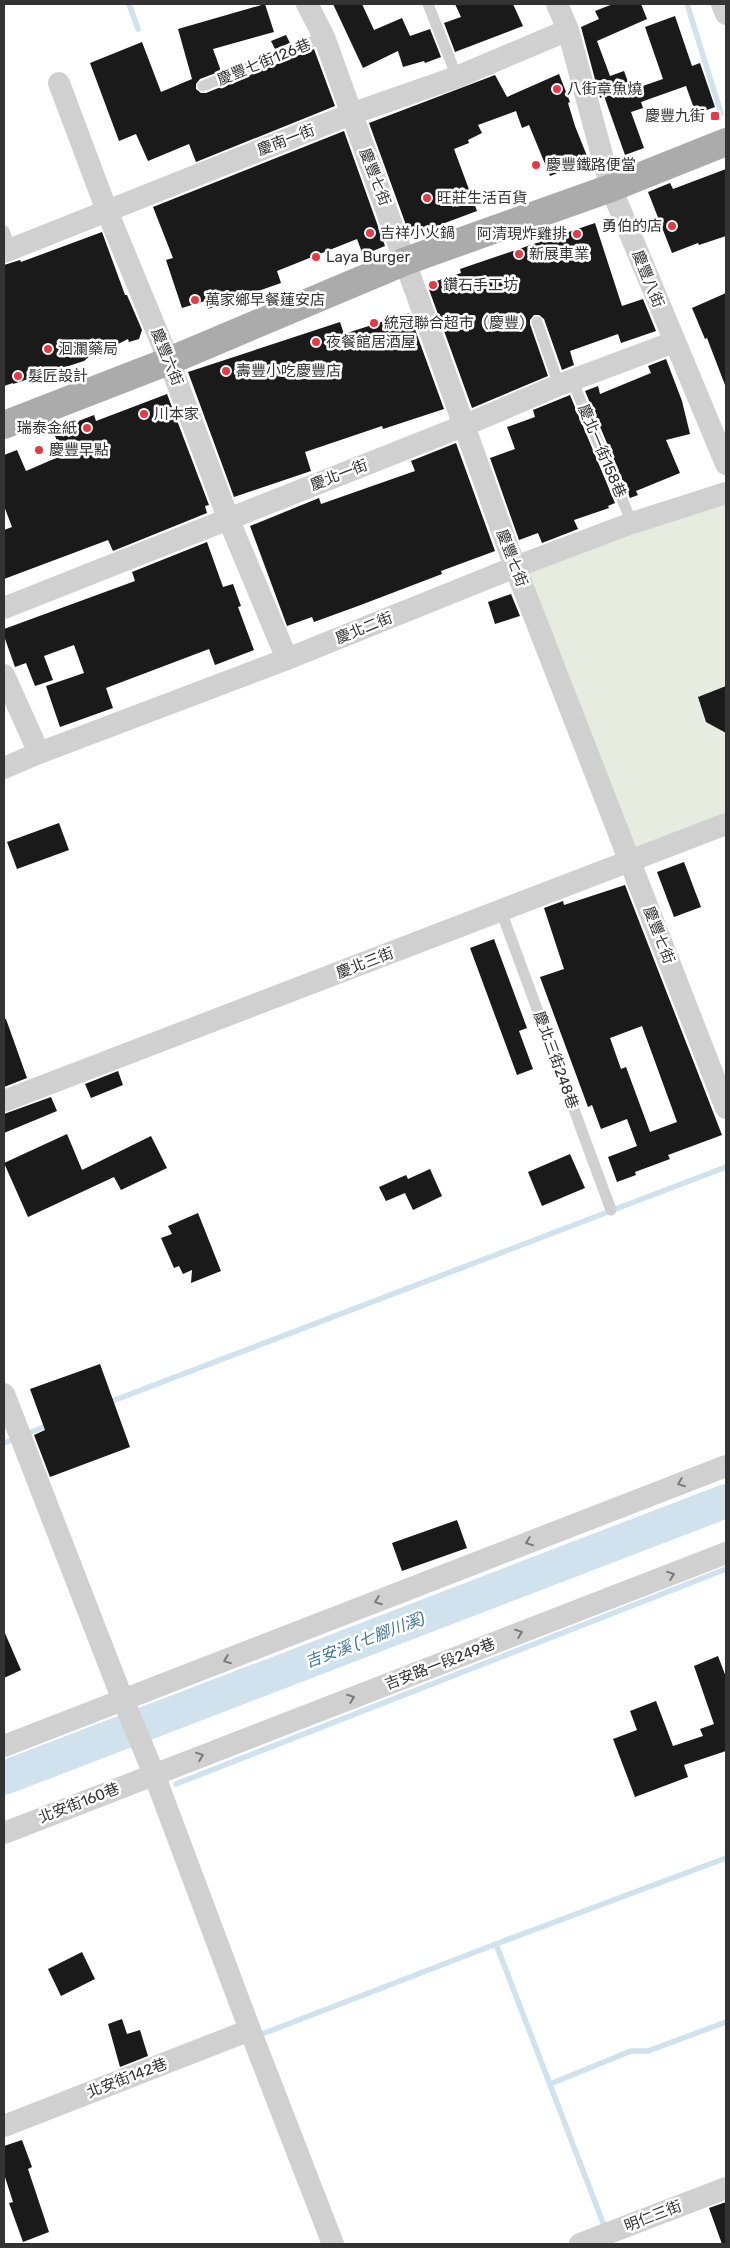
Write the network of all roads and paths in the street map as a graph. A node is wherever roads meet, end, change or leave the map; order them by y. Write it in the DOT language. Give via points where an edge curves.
graph roads {
  1 [pos="307,4"];
  2 [pos="428,4"];
  3 [pos="557,4"];
  4 [pos="722,4"];
  5 [pos="726,14"];
  6 [pos="568,30"];
  7 [pos="324,37"];
  8 [pos="457,77"];
  9 [pos="59,84"];
  10 [pos="203,86"];
  11 [pos="351,114"];
  12 [pos="726,142"];
  13 [pos="611,188"];
  14 [pos="107,210"];
  15 [pos="6,244"];
  16 [pos="406,261"];
  17 [pos="537,322"];
  18 [pos="674,342"];
  19 [pos="169,361"];
  20 [pos="566,382"];
  21 [pos="4,425"];
  22 [pos="463,426"];
  23 [pos="726,464"];
  24 [pos="726,493"];
  25 [pos="228,518"];
  26 [pos="632,523"];
  27 [pos="515,566"];
  28 [pos="4,608"];
  29 [pos="287,659"];
  30 [pos="5,679"];
  31 [pos="39,753"];
  32 [pos="4,768"];
  33 [pos="726,824"];
  34 [pos="630,862"];
  35 [pos="501,911"];
  36 [pos="4,1101"];
  37 [pos="726,1108"];
  38 [pos="611,1210"];
  39 [pos="4,1394"];
  40 [pos="726,1466"];
  41 [pos="726,1553"];
  42 [pos="123,1700"];
  43 [pos="4,1746"];
  44 [pos="154,1774"];
  45 [pos="4,1833"];
  46 [pos="250,2030"];
  47 [pos="4,2126"];
  48 [pos="726,2188"];
  49 [pos="598,2237"];
  50 [pos="333,2244"];
  1 -- 7 [label="street, 慶豐七街"];
  2 -- 8 [label="lane"];
  3 -- 6 [label="street, 慶豐八街"];
  4 -- 5 [label="street"];
  6 -- 8 [label="street, 慶南一街"];
  6 -- 13 [label="street, 慶豐八街"];
  7 -- 10 [label="lane, 慶豐七街126巷"];
  7 -- 11 [label="street, 慶豐七街"];
  8 -- 11 [label="street, 慶南一街"];
  9 -- 14 [label="street, 慶豐六街"];
  11 -- 14 [label="street, 慶南一街"];
  11 -- 16 [label="street, 慶豐七街"];
  12 -- 13 [label="main road"];
  13 -- 16 [label="main road"];
  13 -- 18 [label="street, 慶豐八街"];
  14 -- 15 [label="street, 慶南一街"];
  14 -- 19 [label="street, 慶豐六街"];
  16 -- 19 [label="main road"];
  16 -- 22 [label="street, 慶豐七街"];
  17 -- 20 [label="lane, 慶北一街158巷"];
  18 -- 20 [label="street, 慶北一街"];
  18 -- 23 [label="street, 慶豐八街"];
  19 -- 21 [label="main road"];
  19 -- 25 [label="street, 慶豐六街"];
  20 -- 22 [label="street, 慶北一街"];
  20 -- 26 [label="lane, 慶北一街158巷"];
  22 -- 25 [label="street, 慶北一街"];
  22 -- 27 [label="street, 慶豐七街"];
  24 -- 26 [label="street, 慶北二街"];
  25 -- 28 [label="street, 慶北一街"];
  25 -- 29 [label="street, 慶豐六街"];
  26 -- 27 [label="street, 慶北二街"];
  27 -- 29 [label="street, 慶北二街"];
  27 -- 34 [label="street, 慶豐七街"];
  29 -- 31 [label="street, 慶北二街"];
  30 -- 31 [label="street"];
  31 -- 32 [label="street, 慶北二街"];
  33 -- 34 [label="street, 慶北三街"];
  34 -- 35 [label="street, 慶北三街"];
  34 -- 37 [label="street, 慶豐七街"];
  35 -- 36 [label="street, 慶北三街"];
  35 -- 38 [label="lane, 慶北三街248巷"];
  39 -- 42 [label="street"];
  40 -- 42 [label="street, one-way"];
  44 -- 41 [label="street, 吉安路一段249巷, one-way"];
  42 -- 43 [label="street"];
  42 -- 44 [label="street"];
  44 -- 45 [label="street, 北安街160巷"];
  44 -- 46 [label="street"];
  46 -- 47 [label="street, 北安街142巷"];
  46 -- 50 [label="street"];
  48 -- 49 [label="street, 明仁三街"];
}
